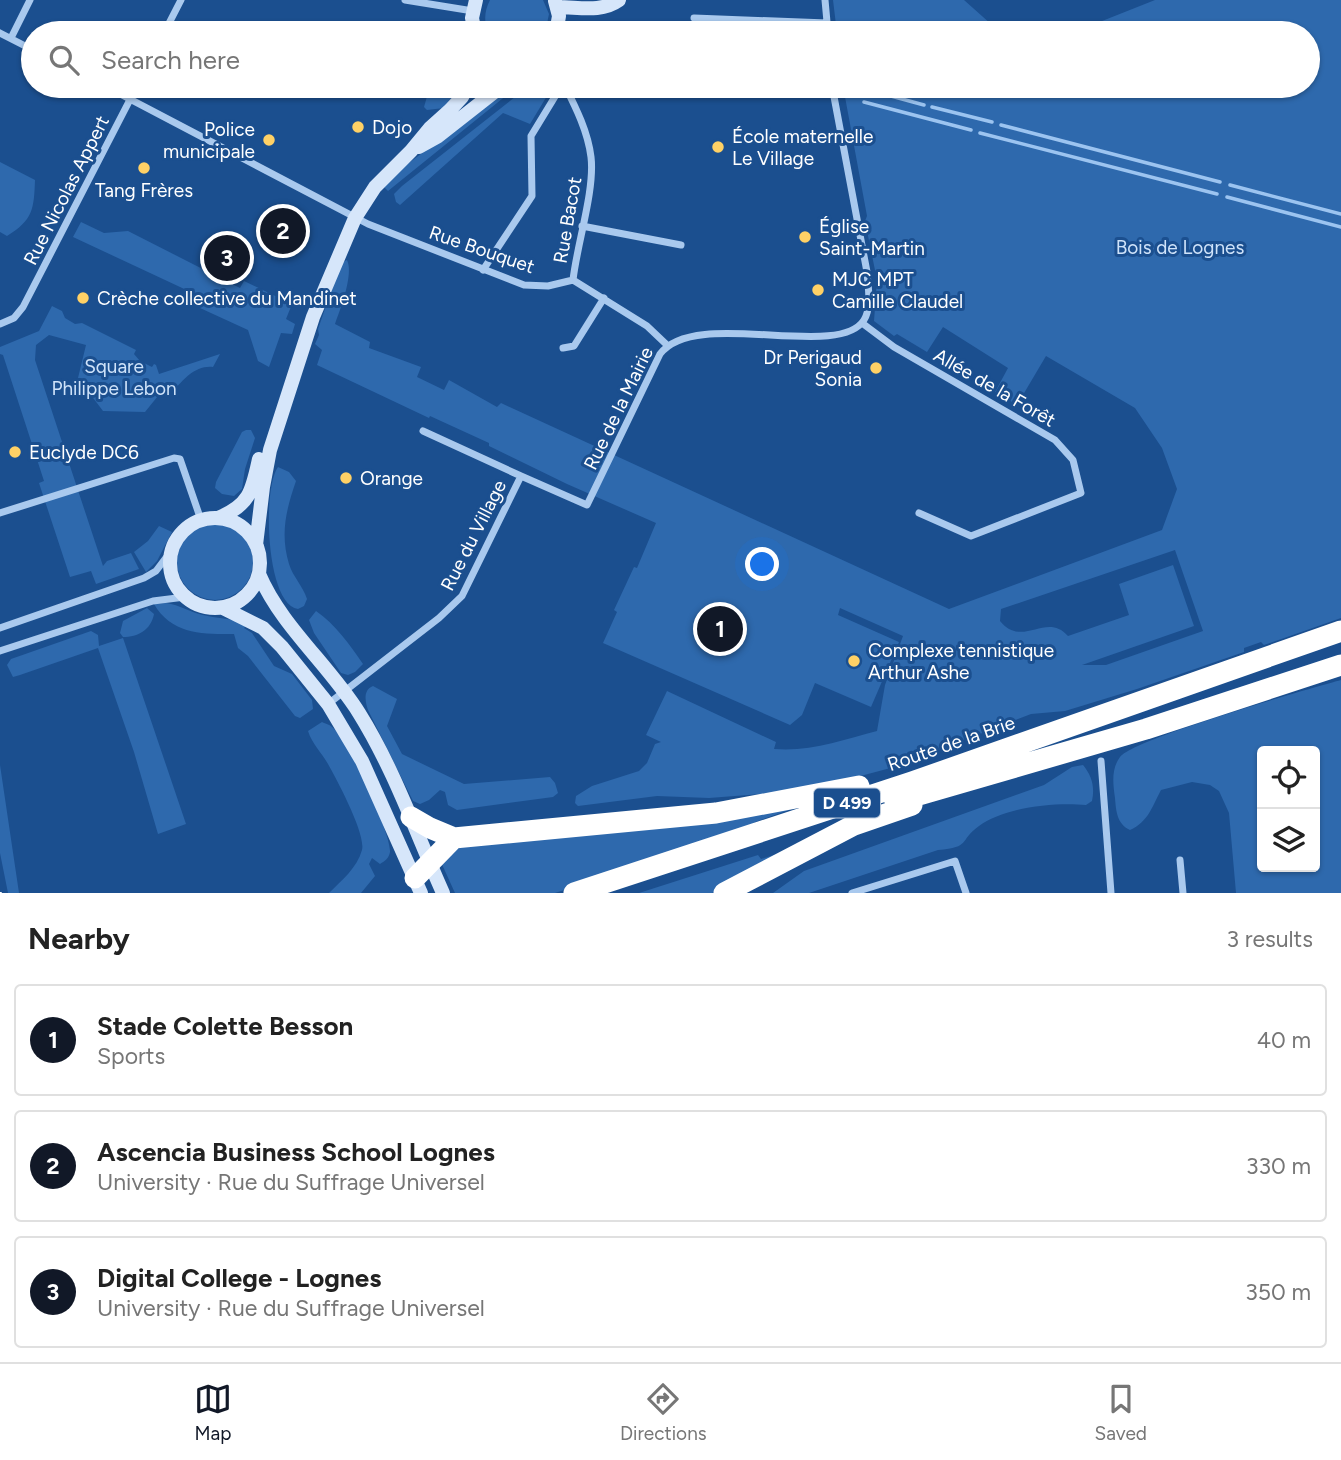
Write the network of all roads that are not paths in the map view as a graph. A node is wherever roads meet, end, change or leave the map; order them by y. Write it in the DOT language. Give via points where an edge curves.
graph roads {
  1 [pos="30,0"];
  2 [pos="181,0"];
  3 [pos="405,0"];
  4 [pos="619,0"];
  5 [pos="825,0"];
  6 [pos="556,4"];
  7 [pos="474,6"];
  8 [pos="694,18"];
  9 [pos="170,21"];
  10 [pos="774,21"];
  11 [pos="827,21"];
  12 [pos="0,33"];
  13 [pos="10,38"];
  14 [pos="21,44"];
  15 [pos="461,98"];
  16 [pos="487,98"];
  17 [pos="556,98"];
  18 [pos="570,98"];
  19 [pos="834,98"];
  20 [pos="131,99"];
  21 [pos="411,151"];
  22 [pos="350,215"];
  23 [pos="582,226"];
  24 [pos="681,245"];
  25 [pos="482,269"];
  26 [pos="573,280"];
  27 [pos="604,298"];
  28 [pos="862,323"];
  29 [pos="0,324"];
  30 [pos="667,345"];
  31 [pos="563,348"];
  32 [pos="298,358"];
  33 [pos="423,431"];
  34 [pos="521,476"];
  35 [pos="587,505"];
  36 [pos="0,513"];
  37 [pos="919,513"];
  38 [pos="218,518"];
  39 [pos="201,520"];
  40 [pos="256,545"];
  41 [pos="171,551"];
  42 [pos="259,574"];
  43 [pos="185,597"];
  44 [pos="223,608"];
  45 [pos="0,628"];
  46 [pos="1341,631"];
  47 [pos="0,650"];
  48 [pos="1341,665"];
  49 [pos="344,692"];
  50 [pos="328,704"];
  51 [pos="1119,708"];
  52 [pos="1101,761"];
  53 [pos="1017,767"];
  54 [pos="411,817"];
  55 [pos="454,838"];
  56 [pos="1180,860"];
  57 [pos="430,862"];
  58 [pos="418,886"];
  59 [pos="442,890"];
  60 [pos="574,893"];
  61 [pos="612,893"];
  62 [pos="724,893"];
  63 [pos="852,893"];
  64 [pos="966,893"];
  65 [pos="1111,893"];
  66 [pos="1183,893"];
  1 -- 13 [label="street"];
  2 -- 9 [label="street"];
  3 -- 7 [label="street"];
  4 -- 6 [label="street" via="599,9"];
  5 -- 11 [label="street"];
  8 -- 10 [label="street"];
  12 -- 13 [label="street"];
  13 -- 14 [label="street"];
  15 -- 21 [label="street"];
  16 -- 21 [label="street"];
  17 -- 25 [label="street" via="533,130 532,196"];
  18 -- 23 [label="street, Rue Bacot" via="591,158"];
  19 -- 28 [label="street" via="867,272 869,295"];
  20 -- 22 [label="street, Rue Bouquet"];
  20 -- 29 [label="street, Rue Nicolas Appert" via="23,307"];
  21 -- 22 [label="street"];
  22 -- 25 [label="street, Rue Bouquet"];
  22 -- 32 [label="street"];
  23 -- 24 [label="street"];
  23 -- 26 [label="street, Rue Bacot"];
  25 -- 26 [label="street, Rue Bouquet" via="524,285"];
  26 -- 27 [label="street"];
  27 -- 30 [label="street"];
  27 -- 31 [label="street" via="574,346"];
  28 -- 30 [label="street, Rue de la Mairie" via="823,337 756,333 696,337"];
  28 -- 37 [label="street, Allée de la Forêt" via="894,347 1055,440 1073,460 1081,493 971,536"];
  30 -- 35 [label="street, Rue de la Mairie"];
  32 -- 38 [label="street" via="285,375 249,497"];
  32 -- 40 [label="street" via="270,450"];
  33 -- 34 [label="street"];
  34 -- 35 [label="street, Rue du Village"];
  34 -- 49 [label="street, Rue du Village" via="462,596"];
  36 -- 39 [label="street" via="166,458 180,459"];
  38 -- 39 [label="street"];
  38 -- 40 [label="street" via="241,526"];
  39 -- 41 [label="street" via="179,535"];
  40 -- 42 [label="street"];
  41 -- 43 [label="street" via="172,576"];
  41 -- 45 [label="street" via="144,578"];
  42 -- 44 [label="street" via="246,596"];
  42 -- 49 [label="street" via="269,597"];
  43 -- 44 [label="street" via="199,606"];
  43 -- 47 [label="street" via="153,601"];
  44 -- 50 [label="street" via="263,628"];
  46 -- 51 [label="highway, Route de la Brie / D 499"];
  48 -- 53 [label="highway, Route de la Brie / D 499"];
  49 -- 50 [label="street, Rue du Village"];
  49 -- 54 [label="street" via="383,755"];
  50 -- 58 [label="street" via="362,761"];
  51 -- 55 [label="highway" via="919,771 839,791 716,813"];
  51 -- 60 [label="highway, Route de la Brie / D 499" via="912,782"];
  52 -- 65 [label="street"];
  53 -- 61 [label="highway, Route de la Brie / D 499"];
  53 -- 62 [label="highway" via="854,825"];
  54 -- 55 [label="highway"];
  54 -- 57 [label="street"];
  55 -- 57 [label="highway"];
  56 -- 66 [label="street"];
  57 -- 58 [label="highway"];
  57 -- 59 [label="street"];
  63 -- 64 [label="street" via="956,861"];
}
